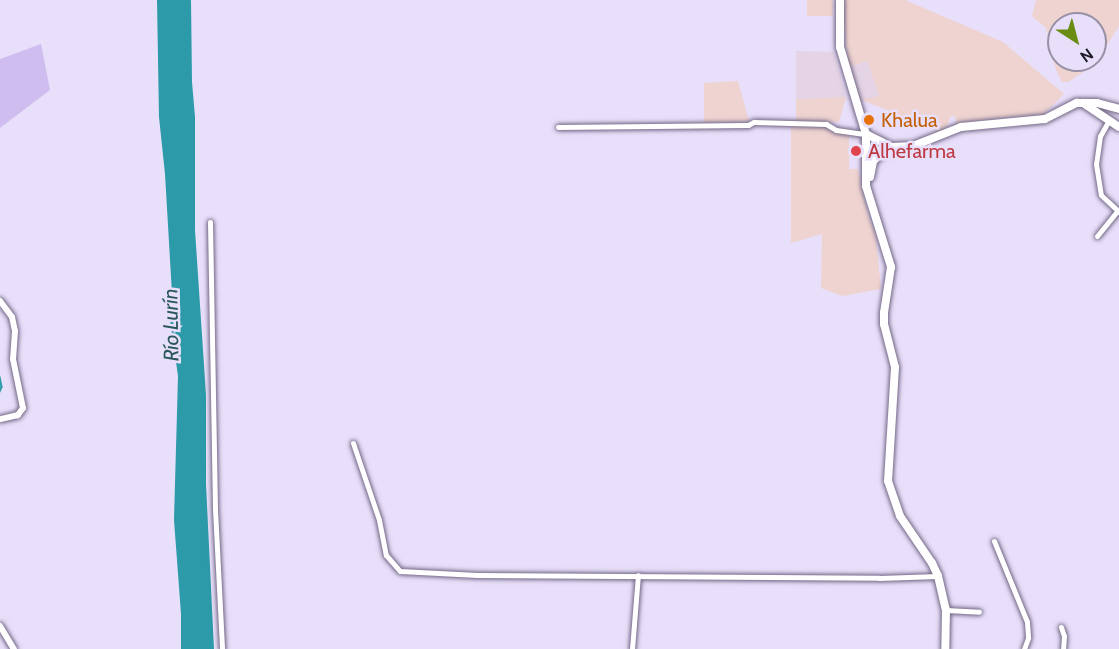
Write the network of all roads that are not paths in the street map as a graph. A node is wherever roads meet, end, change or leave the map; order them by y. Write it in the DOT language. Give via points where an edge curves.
graph roads {
  1 [pos="840,0"];
  2 [pos="1082,102"];
  3 [pos="1118,108"];
  4 [pos="1109,120"];
  5 [pos="558,127"];
  6 [pos="1119,127"];
  7 [pos="866,134"];
  8 [pos="896,148"];
  9 [pos="870,202"];
  10 [pos="1118,211"];
  11 [pos="210,222"];
  12 [pos="1096,236"];
  13 [pos="0,301"];
  14 [pos="0,419"];
  15 [pos="353,443"];
  16 [pos="994,541"];
  17 [pos="638,575"];
  18 [pos="938,576"];
  19 [pos="946,610"];
  20 [pos="979,612"];
  21 [pos="0,626"];
  22 [pos="1061,627"];
  23 [pos="14,649"];
  24 [pos="222,649"];
  25 [pos="632,649"];
  26 [pos="945,649"];
  27 [pos="1024,649"];
  28 [pos="1063,649"];
  1 -- 7 [label="main road" via="840,47"];
  2 -- 3 [label="main road"];
  2 -- 4 [label="main road"];
  2 -- 8 [label="main road" via="1045,120 961,127 920,144"];
  3 -- 4 [label="main road"];
  4 -- 6 [label="main road"];
  4 -- 10 [label="street" via="1100,136 1096,164 1101,195"];
  5 -- 7 [label="street" via="754,122 826,124 836,130"];
  7 -- 8 [label="main road"];
  7 -- 9 [label="main road" via="865,173"];
  8 -- 9 [label="main road" via="873,161"];
  9 -- 18 [label="main road" via="891,260 884,313 895,367 889,486 900,516"];
  10 -- 12 [label="street"];
  11 -- 24 [label="street" via="215,509"];
  13 -- 14 [label="street" via="12,317 13,359 23,408 14,417"];
  15 -- 17 [label="street" via="379,520 386,555 400,571"];
  16 -- 27 [label="street" via="1027,622"];
  17 -- 18 [label="street"];
  17 -- 25 [label="street"];
  18 -- 19 [label="main road"];
  19 -- 20 [label="street"];
  19 -- 26 [label="main road"];
  21 -- 23 [label="street"];
  22 -- 28 [label="street"];
}
